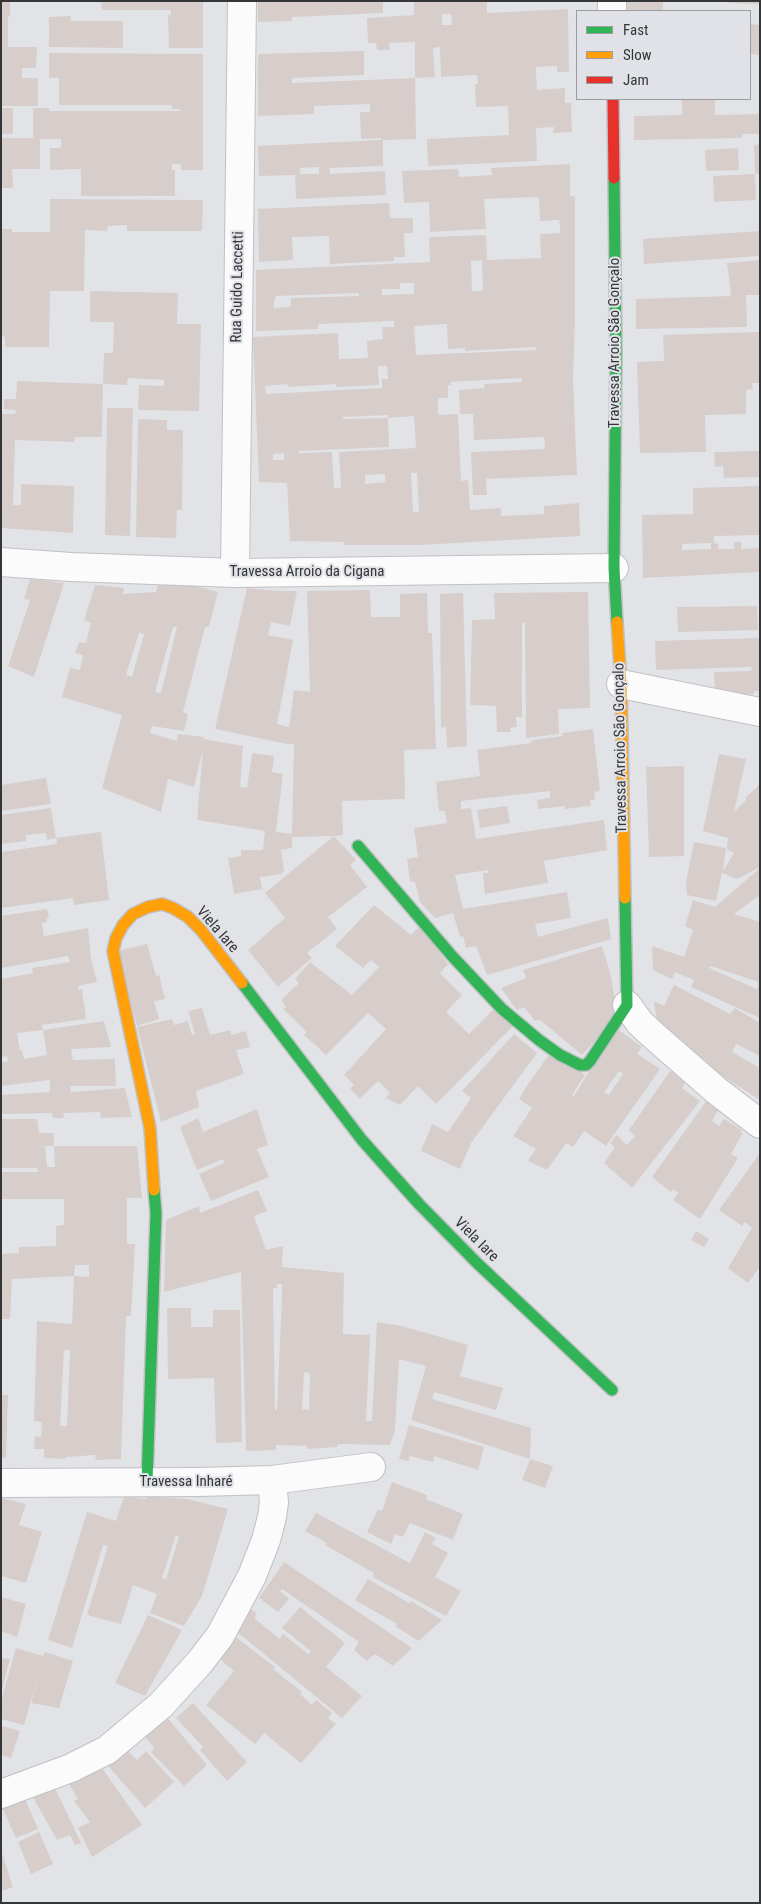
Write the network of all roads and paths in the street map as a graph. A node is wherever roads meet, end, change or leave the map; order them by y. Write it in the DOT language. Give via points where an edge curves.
graph roads {
  1 [pos="242,1"];
  2 [pos="613,100"];
  3 [pos="1,562"];
  4 [pos="614,568"];
  5 [pos="235,573"];
  6 [pos="621,684"];
  7 [pos="760,712"];
  8 [pos="358,846"];
  9 [pos="627,1005"];
  10 [pos="760,1124"];
  11 [pos="612,1390"];
  12 [pos="371,1468"];
  13 [pos="272,1480"];
  14 [pos="1,1482"];
  15 [pos="147,1482"];
  16 [pos="1,1794"];
  1 -- 5 [label="street, Rua Guido Laccetti"];
  2 -- 4 [label="street, Travessa Arroio São Gonçalo"];
  3 -- 5 [label="street, Travessa Arroio da Cigana"];
  4 -- 5 [label="street, Travessa Arroio da Cigana"];
  4 -- 6 [label="street, Travessa Arroio São Gonçalo"];
  6 -- 7 [label="street"];
  6 -- 9 [label="street, Travessa Arroio São Gonçalo"];
  8 -- 9 [label="street" via="502,1009 560,1055 586,1065"];
  9 -- 10 [label="street" via="653,1035"];
  11 -- 15 [label="street, Viela Iare" via="477,1263 413,1197 362,1140 201,930 188,917 162,904 133,914 123,925 113,951 150,1128 156,1214"];
  12 -- 13 [label="street, Travessa Inharé"];
  13 -- 15 [label="street, Travessa Inharé"];
  13 -- 16 [label="street" via="272,1517 252,1576 220,1636 200,1662 161,1705 107,1750 71,1768"];
  14 -- 15 [label="street, Travessa Inharé"];
}
